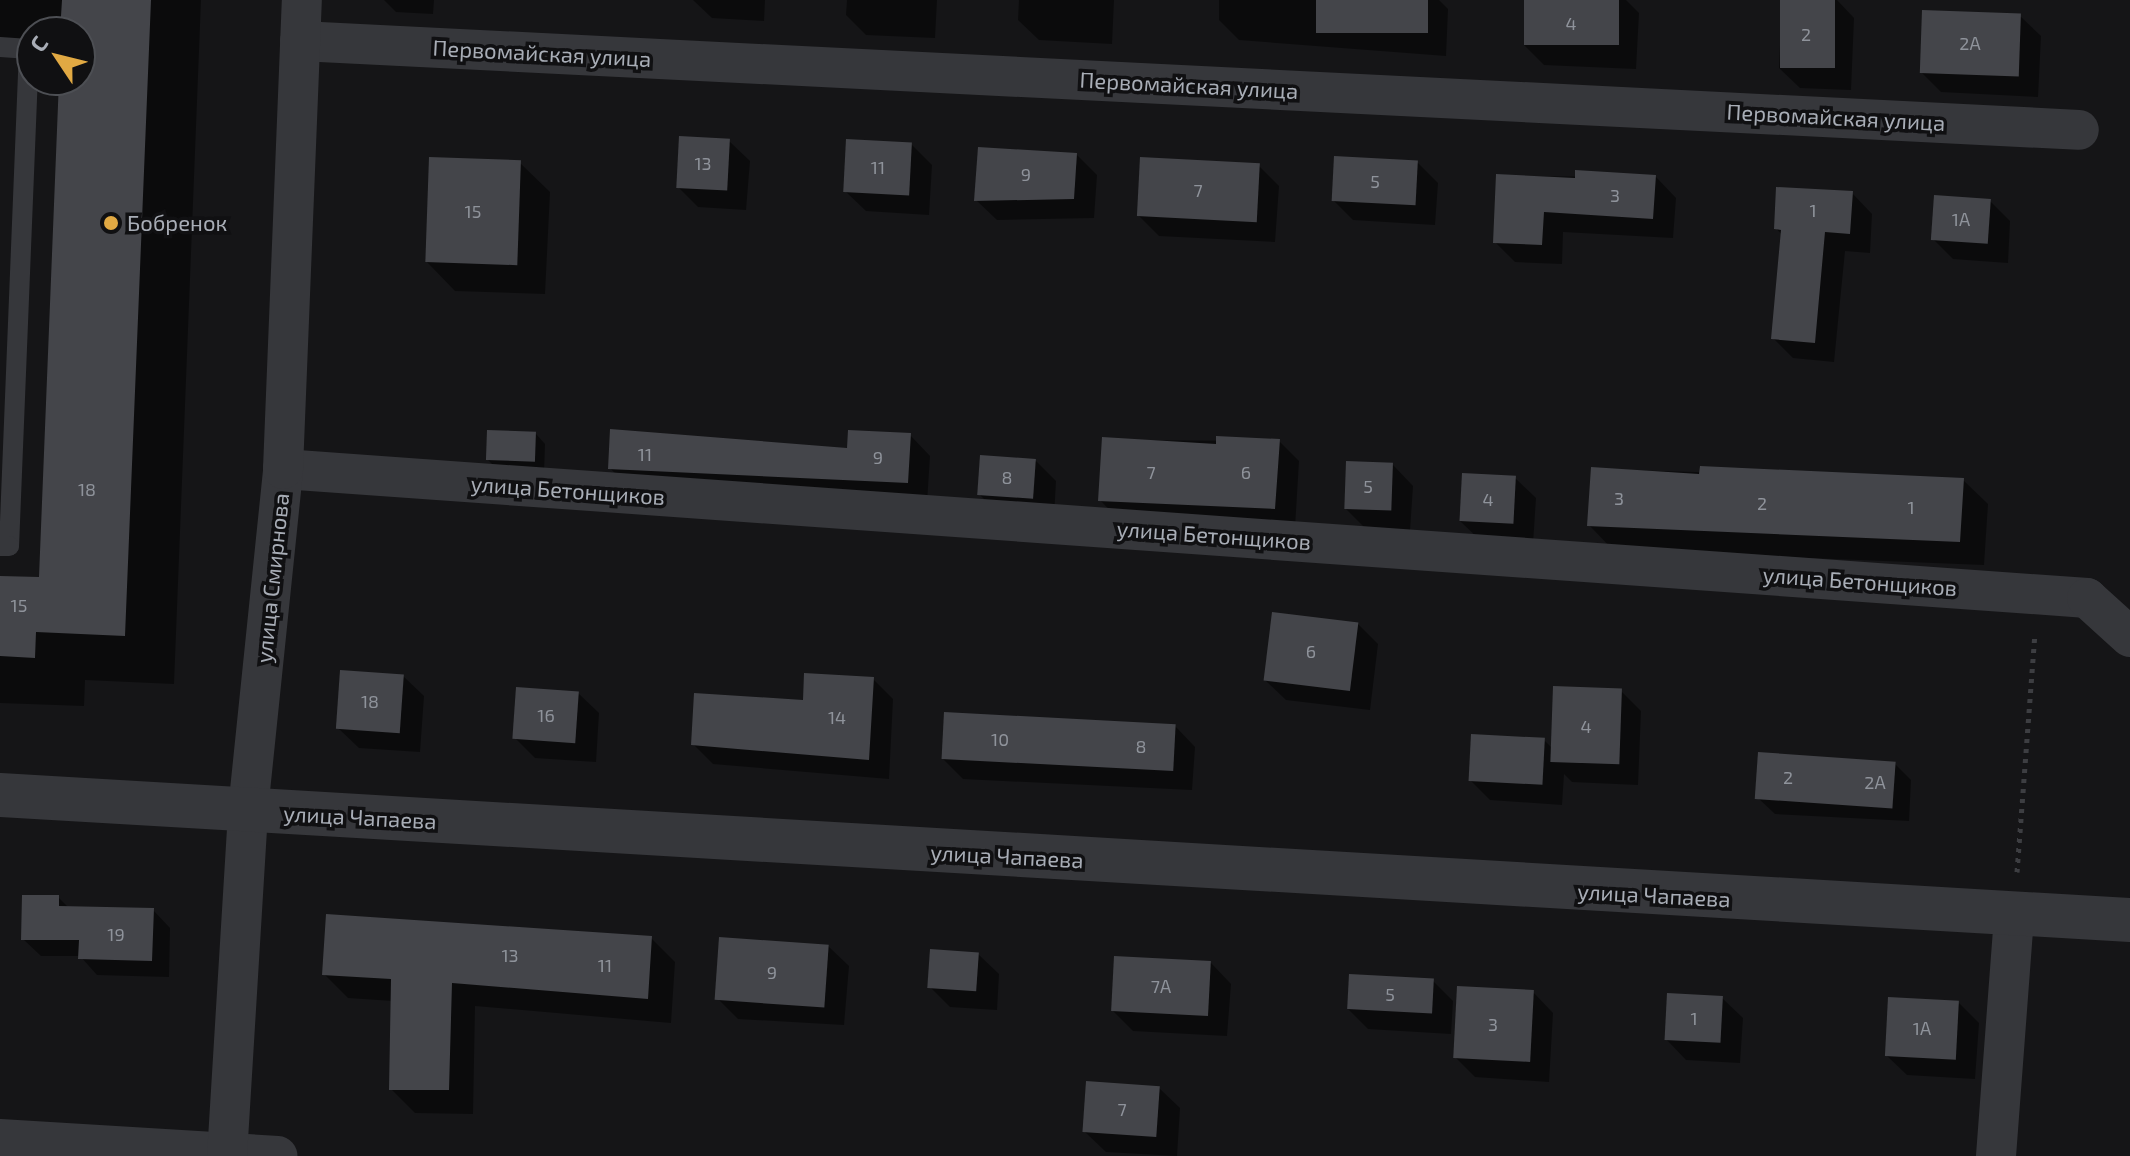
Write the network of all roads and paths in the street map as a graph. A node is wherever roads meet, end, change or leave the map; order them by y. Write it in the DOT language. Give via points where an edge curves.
graph roads {
  1 [pos="302,0"];
  2 [pos="300,41"];
  3 [pos="0,47"];
  4 [pos="2079,130"];
  5 [pos="283,469"];
  6 [pos="0,546"];
  7 [pos="2038,594"];
  8 [pos="2130,637"];
  9 [pos="0,795"];
  10 [pos="248,810"];
  11 [pos="2014,916"];
  12 [pos="2130,920"];
  13 [pos="0,1139"];
  14 [pos="227,1155"];
  15 [pos="277,1156"];
  16 [pos="1996,1156"];
  1 -- 2 [label="street, улица Смирнова"];
  2 -- 4 [label="street, Первомайская улица"];
  2 -- 5 [label="street, улица Смирнова"];
  3 -- 6 [label="lane" via="29,49 9,546"];
  5 -- 7 [label="street, улица Бетонщиков"];
  5 -- 10 [label="street, улица Смирнова"];
  7 -- 8 [label="street, улица Бетонщиков" via="2087,598"];
  7 -- 11 [label="path"];
  9 -- 10 [label="street, улица Чапаева"];
  10 -- 11 [label="street, улица Чапаева"];
  10 -- 14 [label="street, улица Смирнова"];
  11 -- 12 [label="street, улица Чапаева"];
  11 -- 16 [label="street"];
  13 -- 14 [label="street"];
  14 -- 15 [label="street"];
}
